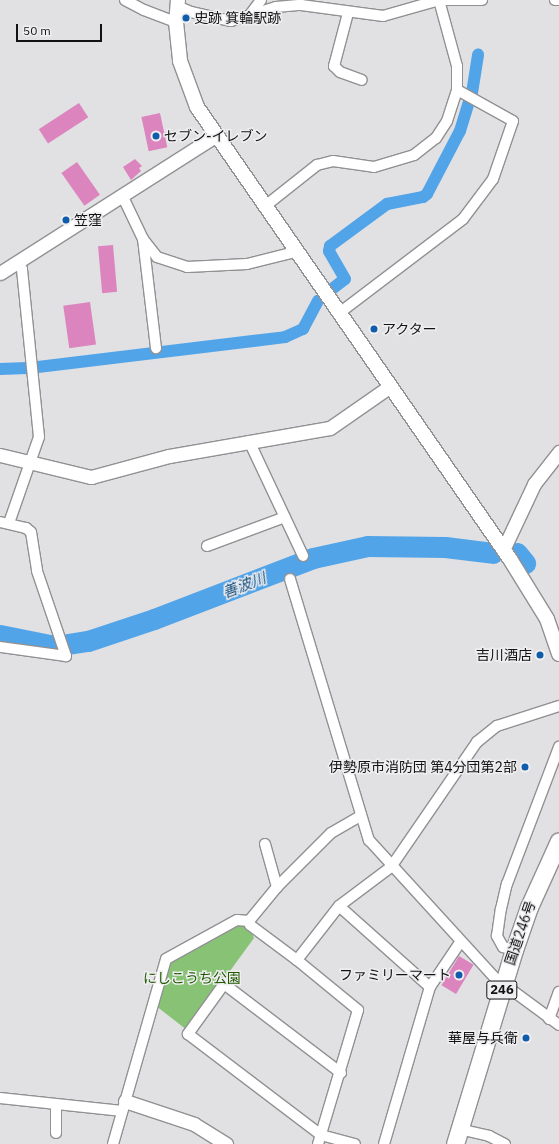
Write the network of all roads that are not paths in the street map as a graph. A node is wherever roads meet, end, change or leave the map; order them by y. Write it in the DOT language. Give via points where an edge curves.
graph roads {
  1 [pos="125,0"];
  2 [pos="261,0"];
  3 [pos="342,0"];
  4 [pos="439,0"];
  5 [pos="482,0"];
  6 [pos="555,0"];
  7 [pos="559,0"];
  8 [pos="178,3"];
  9 [pos="344,12"];
  10 [pos="249,16"];
  11 [pos="176,22"];
  12 [pos="362,80"];
  13 [pos="457,90"];
  14 [pos="215,136"];
  15 [pos="122,195"];
  16 [pos="264,207"];
  17 [pos="143,239"];
  18 [pos="295,252"];
  19 [pos="17,263"];
  20 [pos="0,272"];
  21 [pos="338,314"];
  22 [pos="156,348"];
  23 [pos="389,386"];
  24 [pos="249,441"];
  25 [pos="559,452"];
  26 [pos="0,455"];
  27 [pos="32,462"];
  28 [pos="285,517"];
  29 [pos="5,522"];
  30 [pos="207,546"];
  31 [pos="503,550"];
  32 [pos="303,556"];
  33 [pos="290,579"];
  34 [pos="0,647"];
  35 [pos="559,654"];
  36 [pos="559,706"];
  37 [pos="559,747"];
  38 [pos="360,816"];
  39 [pos="559,841"];
  40 [pos="265,844"];
  41 [pos="391,867"];
  42 [pos="277,887"];
  43 [pos="339,906"];
  44 [pos="249,921"];
  45 [pos="460,941"];
  46 [pos="514,950"];
  47 [pos="297,960"];
  48 [pos="503,985"];
  49 [pos="430,987"];
  50 [pos="559,992"];
  51 [pos="549,1019"];
  52 [pos="559,1025"];
  53 [pos="341,1073"];
  54 [pos="0,1098"];
  55 [pos="56,1105"];
  56 [pos="123,1106"];
  57 [pos="56,1133"];
  58 [pos="458,1137"];
  59 [pos="320,1139"];
  60 [pos="113,1144"];
  61 [pos="226,1144"];
  62 [pos="355,1144"];
  63 [pos="384,1144"];
  64 [pos="505,1144"];
  1 -- 11 [label="street"];
  2 -- 10 [label="street"];
  3 -- 9 [label="street"];
  4 -- 5 [label="street"];
  4 -- 9 [label="street" via="383,16"];
  4 -- 13 [label="street" via="457,66"];
  6 -- 7 [label="street"];
  8 -- 10 [label="street" via="191,12 231,20"];
  8 -- 11 [label="main road"];
  9 -- 10 [label="street" via="302,5 276,7"];
  9 -- 12 [label="street" via="334,66 340,72"];
  11 -- 14 [label="main road" via="180,61 187,85"];
  13 -- 16 [label="street" via="447,121 436,138 414,155 374,166 333,161 318,165"];
  13 -- 21 [label="street" via="513,121 493,178 463,219"];
  14 -- 15 [label="street"];
  14 -- 16 [label="main road"];
  15 -- 17 [label="street"];
  15 -- 19 [label="street"];
  16 -- 18 [label="main road"];
  17 -- 18 [label="street" via="158,257 187,267 247,264"];
  17 -- 22 [label="street"];
  18 -- 21 [label="main road"];
  19 -- 20 [label="street"];
  19 -- 27 [label="street" via="22,269 39,437"];
  21 -- 23 [label="main road"];
  23 -- 24 [label="street" via="330,428"];
  23 -- 31 [label="main road"];
  24 -- 27 [label="street" via="169,456 91,477"];
  24 -- 28 [label="street"];
  25 -- 31 [label="street" via="534,484"];
  26 -- 27 [label="street"];
  27 -- 29 [label="street"];
  28 -- 30 [label="street"];
  28 -- 32 [label="street"];
  29 -- 34 [label="street" via="31,532 37,571 66,656 51,656"];
  31 -- 35 [label="main road" via="546,619"];
  33 -- 38 [label="street"];
  36 -- 41 [label="street" via="497,726 477,742"];
  37 -- 46 [label="street" via="507,884 501,909 497,936 503,947"];
  38 -- 41 [label="street" via="369,840"];
  38 -- 42 [label="street" via="331,833"];
  39 -- 46 [label="highway, 国道246号 / 246" via="529,907"];
  40 -- 42 [label="street"];
  41 -- 43 [label="street"];
  41 -- 45 [label="street"];
  42 -- 44 [label="street"];
  43 -- 47 [label="street"];
  43 -- 49 [label="street"];
  44 -- 47 [label="street" via="250,925"];
  44 -- 56 [label="street" via="237,920 166,959"];
  45 -- 48 [label="street"];
  45 -- 49 [label="street"];
  46 -- 48 [label="highway, 国道246号 / 246"];
  47 -- 53 [label="street" via="358,1010"];
  48 -- 51 [label="street"];
  48 -- 58 [label="highway, 国道246号 / 246"];
  49 -- 63 [label="street"];
  50 -- 51 [label="street"];
  51 -- 52 [label="street"];
  53 -- 59 [label="street"];
  53 -- 59 [label="street" via="224,984 188,1034"];
  54 -- 55 [label="street"];
  55 -- 56 [label="street"];
  55 -- 57 [label="street"];
  56 -- 60 [label="street"];
  56 -- 61 [label="street" via="194,1124"];
  58 -- 64 [label="street" via="489,1136"];
  59 -- 62 [label="street"];
}
